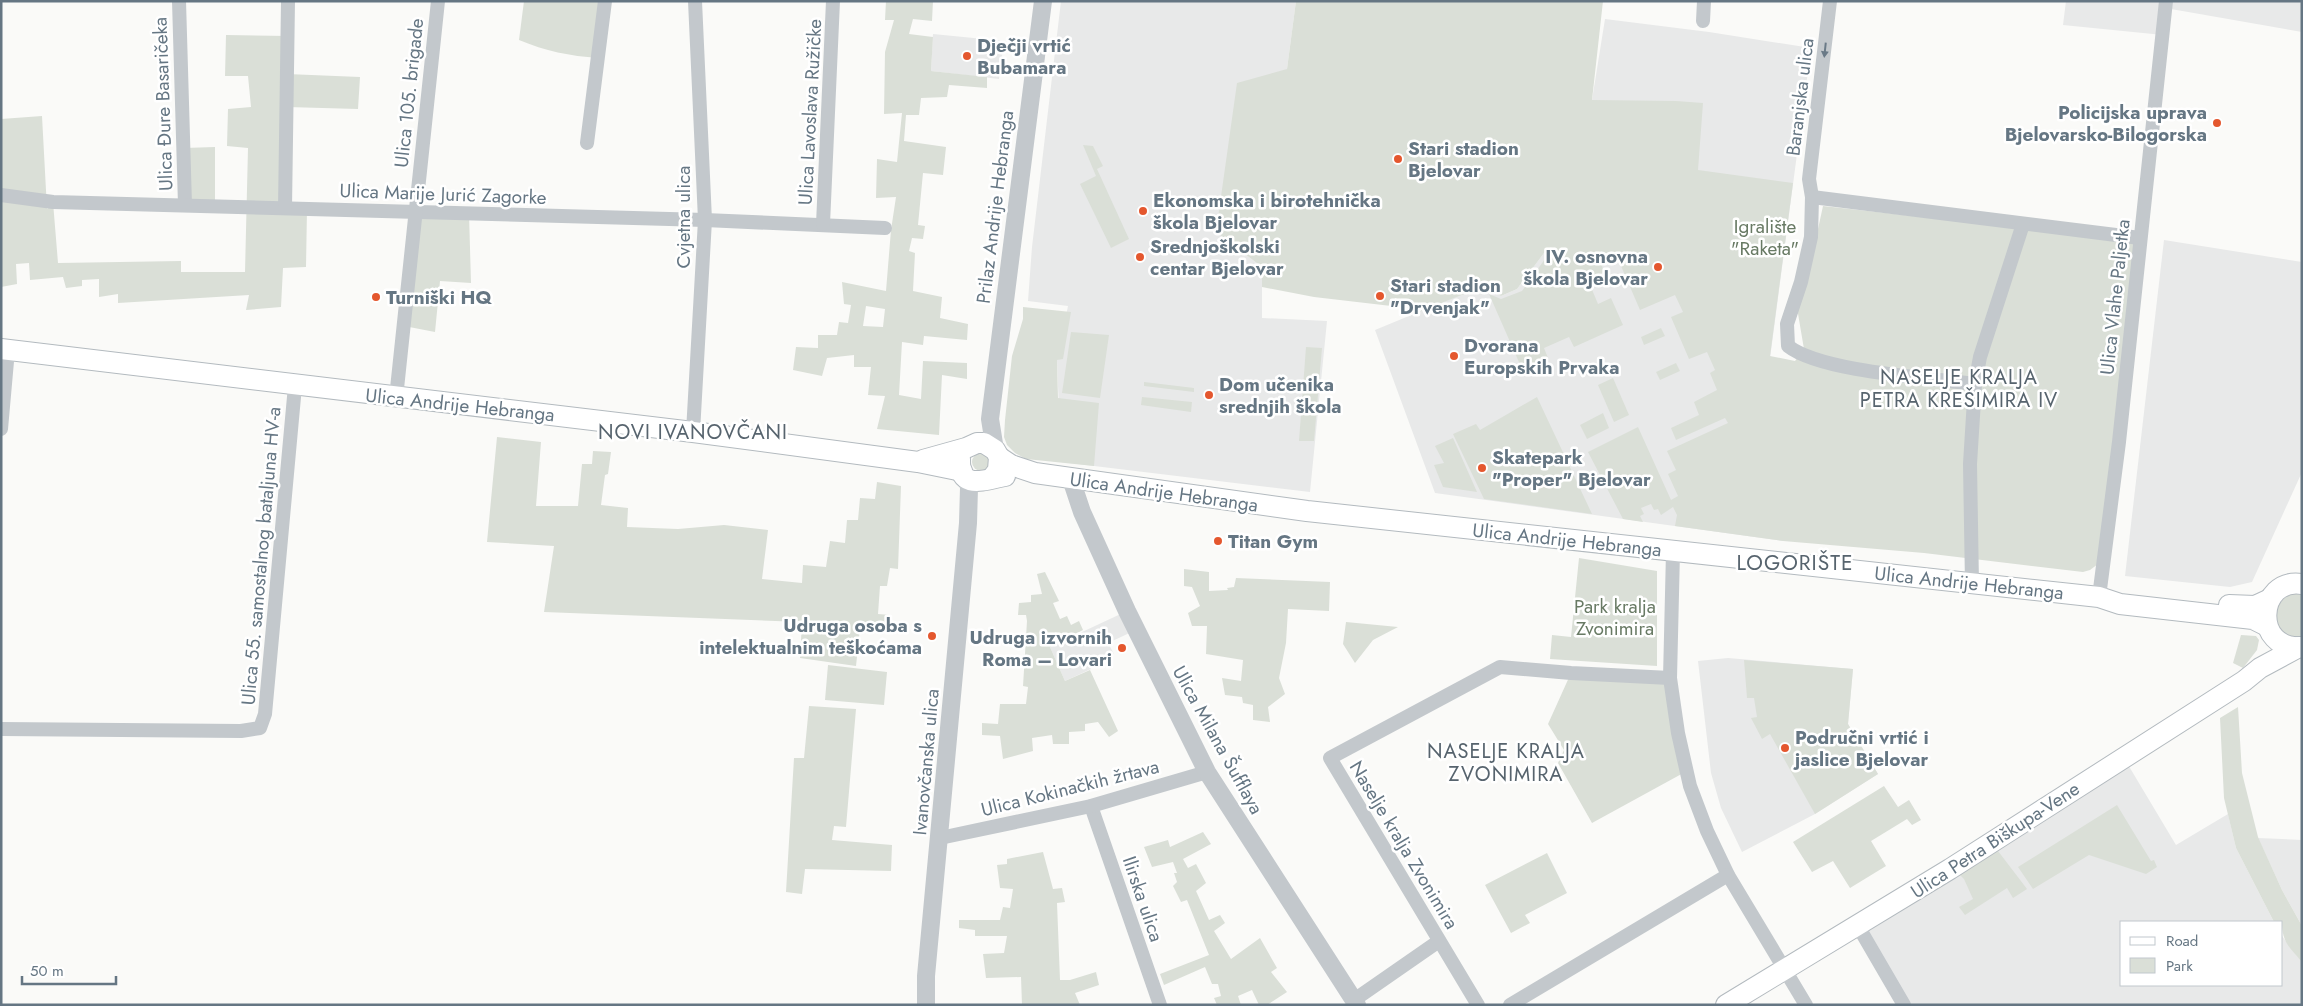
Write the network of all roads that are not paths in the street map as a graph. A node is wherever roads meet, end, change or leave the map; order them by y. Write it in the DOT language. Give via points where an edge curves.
graph roads {
  1 [pos="179,1"];
  2 [pos="288,1"];
  3 [pos="438,1"];
  4 [pos="604,1"];
  5 [pos="694,1"];
  6 [pos="833,1"];
  7 [pos="1043,1"];
  8 [pos="1704,1"];
  9 [pos="1830,1"];
  10 [pos="2166,1"];
  11 [pos="1703,21"];
  12 [pos="588,143"];
  13 [pos="1,194"];
  14 [pos="1812,197"];
  15 [pos="184,205"];
  16 [pos="285,208"];
  17 [pos="416,211"];
  18 [pos="705,220"];
  19 [pos="823,224"];
  20 [pos="2024,224"];
  21 [pos="884,228"];
  22 [pos="2140,238"];
  23 [pos="4,350"];
  24 [pos="1975,384"];
  25 [pos="295,386"];
  26 [pos="396,398"];
  27 [pos="990,419"];
  28 [pos="1,429"];
  29 [pos="693,432"];
  30 [pos="969,447"];
  31 [pos="997,454"];
  32 [pos="918,462"];
  33 [pos="1035,473"];
  34 [pos="976,477"];
  35 [pos="1071,479"];
  36 [pos="1673,552"];
  37 [pos="1972,584"];
  38 [pos="2302,584"];
  39 [pos="2100,597"];
  40 [pos="2270,599"];
  41 [pos="2269,630"];
  42 [pos="2301,647"];
  43 [pos="2260,668"];
  44 [pos="1670,678"];
  45 [pos="1,729"];
  46 [pos="1207,772"];
  47 [pos="1091,806"];
  48 [pos="940,838"];
  49 [pos="1728,875"];
  50 [pos="1858,926"];
  51 [pos="1439,941"];
  52 [pos="1786,970"];
  53 [pos="1356,1002"];
  54 [pos="926,1005"];
  55 [pos="1160,1005"];
  56 [pos="1478,1005"];
  57 [pos="1510,1005"];
  58 [pos="1726,1005"];
  59 [pos="1806,1005"];
  60 [pos="1904,1005"];
  1 -- 15 [label="street, Ulica Đure Basaričeka"];
  2 -- 16 [label="street"];
  3 -- 17 [label="street, Ulica 105. brigade"];
  4 -- 12 [label="street"];
  5 -- 18 [label="street, Cvjetna ulica"];
  6 -- 19 [label="street, Ulica Lavoslava Ružičke"];
  7 -- 27 [label="street, Prilaz Andrije Hebranga"];
  8 -- 11 [label="street"];
  9 -- 14 [label="street, Baranjska ulica, one-way" via="1809,179"];
  10 -- 22 [label="street, Ulica Vlahe Paljetka"];
  13 -- 15 [label="street, Ulica Marije Jurić Zagorke" via="53,202"];
  14 -- 20 [label="street"];
  14 -- 24 [label="street" via="1811,236 1802,282 1787,324 1788,346 1798,354 1851,368"];
  15 -- 16 [label="street, Ulica Marije Jurić Zagorke"];
  16 -- 17 [label="street, Ulica Marije Jurić Zagorke"];
  17 -- 18 [label="street, Ulica Marije Jurić Zagorke"];
  17 -- 26 [label="street, Ulica 105. brigade"];
  18 -- 19 [label="street, Ulica Marije Jurić Zagorke"];
  18 -- 29 [label="street, Cvjetna ulica"];
  19 -- 21 [label="street, Ulica Marije Jurić Zagorke"];
  20 -- 22 [label="street"];
  20 -- 24 [label="street" via="1980,357"];
  22 -- 39 [label="street, Ulica Vlahe Paljetka"];
  23 -- 25 [label="main road, Ulica Andrije Hebranga"];
  23 -- 28 [label="street"];
  24 -- 37 [label="street" via="1970,464"];
  25 -- 26 [label="main road, Ulica Andrije Hebranga"];
  25 -- 45 [label="street, Ulica 55. samostalnog bataljuna HV-a" via="266,714 260,728 241,731"];
  26 -- 29 [label="main road, Ulica Andrije Hebranga"];
  27 -- 30 [label="street, Prilaz Andrije Hebranga"];
  27 -- 31 [label="street, Prilaz Andrije Hebranga"];
  29 -- 32 [label="main road, Ulica Andrije Hebranga"];
  30 -- 31 [label="main road, Ulica Andrije Hebranga" via="984,443"];
  30 -- 32 [label="main road, Ulica Andrije Hebranga"];
  30 -- 34 [label="main road" via="960,459"];
  31 -- 33 [label="main road, Ulica Andrije Hebranga" via="1011,465"];
  31 -- 34 [label="main road" via="998,470"];
  32 -- 34 [label="main road, Ulica Andrije Hebranga"];
  33 -- 34 [label="main road, Ulica Andrije Hebranga"];
  33 -- 35 [label="main road, Ulica Andrije Hebranga"];
  34 -- 48 [label="street, Ivanovčanska ulica" via="969,488"];
  35 -- 36 [label="main road, Ulica Andrije Hebranga" via="1300,511"];
  35 -- 46 [label="street, Ulica Milana Šufflaya" via="1082,512 1127,611"];
  36 -- 37 [label="main road, Ulica Andrije Hebranga"];
  36 -- 44 [label="street"];
  37 -- 39 [label="main road, Ulica Andrije Hebranga"];
  38 -- 40 [label="main road" via="2286,585"];
  39 -- 40 [label="main road, Ulica Andrije Hebranga" via="2118,593 2254,606"];
  39 -- 41 [label="main road, Ulica Andrije Hebranga" via="2120,604 2253,619"];
  40 -- 41 [label="main road, Ulica Petra Biškupa-Vene" via="2265,615"];
  41 -- 42 [label="main road, Ulica Andrije Hebranga" via="2288,646"];
  41 -- 43 [label="main road, Ulica Petra Biškupa-Vene" via="2270,652"];
  42 -- 43 [label="main road, Ulica Petra Biškupa-Vene"];
  43 -- 50 [label="main road, Ulica Petra Biškupa-Vene" via="2244,682"];
  44 -- 49 [label="street" via="1690,786"];
  44 -- 51 [label="street, Naselje kralja Zvonimira" via="1500,667 1330,758"];
  46 -- 47 [label="street, Ulica Kokinačkih žrtava"];
  46 -- 53 [label="street, Ulica Milana Šufflaya"];
  47 -- 48 [label="street, Ulica Kokinačkih žrtava"];
  47 -- 55 [label="street, Ilirska ulica"];
  48 -- 54 [label="street, Ivanovčanska ulica"];
  49 -- 52 [label="street"];
  49 -- 57 [label="street"];
  50 -- 52 [label="main road, Ulica Petra Biškupa-Vene"];
  50 -- 60 [label="street"];
  51 -- 53 [label="street"];
  51 -- 56 [label="street, Naselje kralja Zvonimira"];
  52 -- 58 [label="main road, Ulica Petra Biškupa-Vene"];
  52 -- 59 [label="street"];
}
